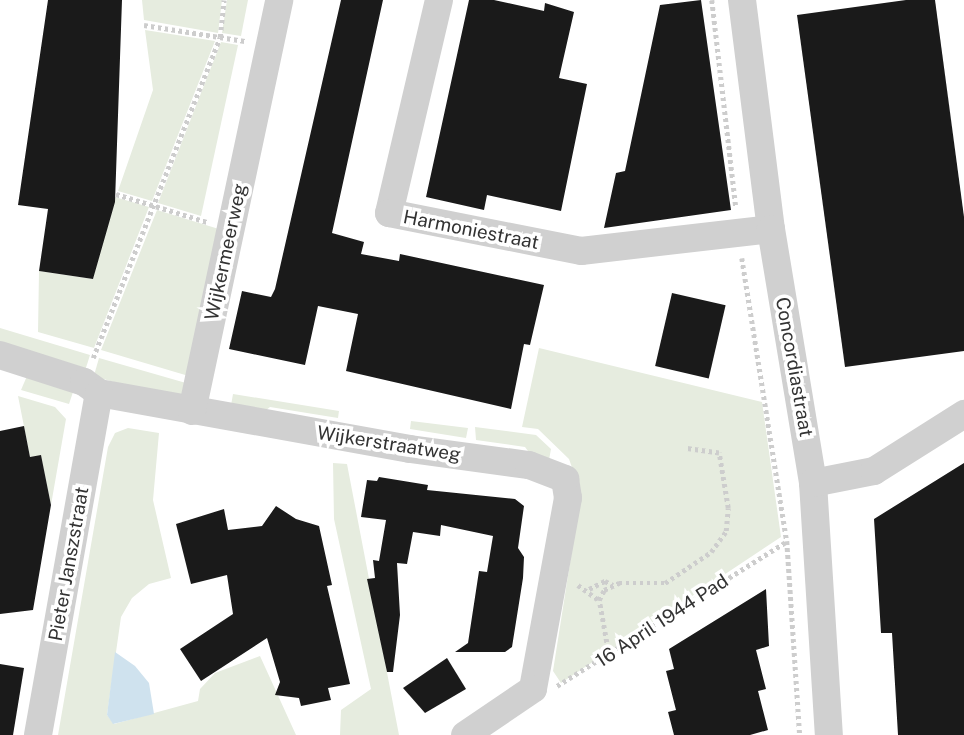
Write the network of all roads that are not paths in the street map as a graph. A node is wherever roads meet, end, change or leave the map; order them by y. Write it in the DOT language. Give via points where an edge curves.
graph roads {
  1 [pos="279,0"];
  2 [pos="439,0"];
  3 [pos="742,0"];
  4 [pos="771,229"];
  5 [pos="0,355"];
  6 [pos="91,387"];
  7 [pos="192,411"];
  8 [pos="964,414"];
  9 [pos="813,483"];
  10 [pos="38,735"];
  11 [pos="465,735"];
  12 [pos="829,735"];
  1 -- 7 [label="street, Wijkermeerweg"];
  2 -- 4 [label="street, Harmoniestraat" via="389,213 581,251"];
  3 -- 4 [label="street, Concordiastraat"];
  4 -- 9 [label="street, Concordiastraat"];
  5 -- 6 [label="street"];
  6 -- 7 [label="street"];
  6 -- 10 [label="street, Pieter Janszstraat"];
  7 -- 11 [label="street, Wijkerstraatweg" via="529,465 565,479 568,498 533,689"];
  8 -- 9 [label="street" via="874,471"];
  9 -- 12 [label="street, Concordiastraat"];
}
